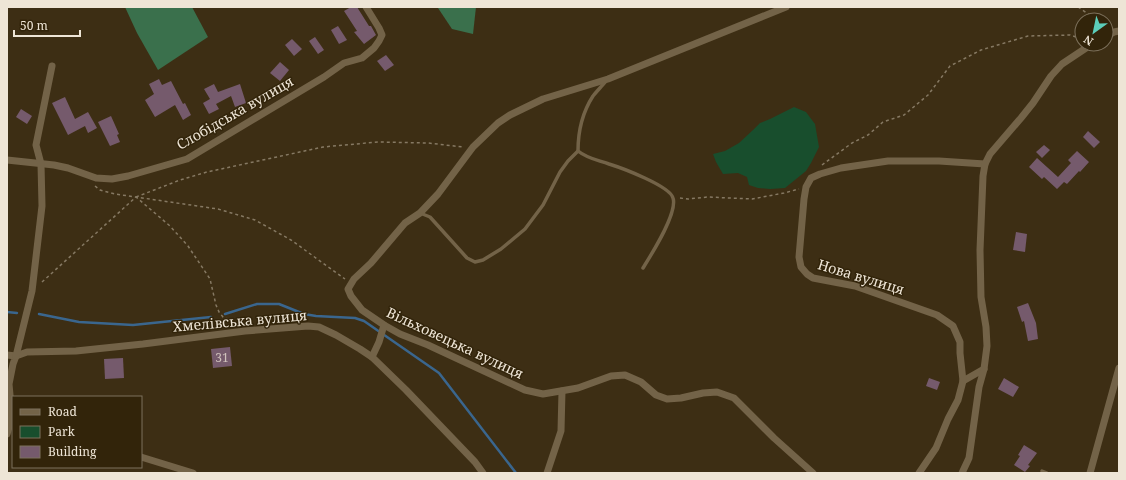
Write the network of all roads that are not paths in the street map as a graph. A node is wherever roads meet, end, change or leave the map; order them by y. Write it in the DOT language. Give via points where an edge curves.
graph roads {
  1 [pos="366,7"];
  2 [pos="786,7"];
  3 [pos="1080,52"];
  4 [pos="52,66"];
  5 [pos="608,79"];
  6 [pos="578,151"];
  7 [pos="7,160"];
  8 [pos="41,164"];
  9 [pos="985,164"];
  10 [pos="420,213"];
  11 [pos="643,268"];
  12 [pos="384,328"];
  13 [pos="7,355"];
  14 [pos="16,356"];
  15 [pos="372,357"];
  16 [pos="984,368"];
  17 [pos="1119,368"];
  18 [pos="963,381"];
  19 [pos="562,391"];
  20 [pos="7,434"];
  21 [pos="142,457"];
  22 [pos="1042,471"];
  23 [pos="193,473"];
  24 [pos="483,473"];
  25 [pos="547,473"];
  26 [pos="813,473"];
  27 [pos="919,473"];
  28 [pos="962,473"];
  29 [pos="1047,473"];
  30 [pos="1090,473"];
  1 -- 8 [label="street, Слобідська вулиця" via="382,35 374,48 362,58 344,63 187,159 112,179 96,178 68,168"];
  2 -- 5 [label="street"];
  3 -- 9 [label="street" via="1062,64 1051,76"];
  4 -- 8 [label="street" via="36,145"];
  5 -- 6 [label="lane" via="593,96 581,120"];
  5 -- 10 [label="street" via="543,99 498,123 473,147 438,194"];
  6 -- 10 [label="lane" via="560,172 543,205 525,229 483,260 475,262 467,258 430,218"];
  6 -- 11 [label="lane" via="585,156 644,177 668,191 673,197 671,214 662,236"];
  7 -- 8 [label="street, Слобідська вулиця"];
  8 -- 14 [label="street" via="42,206 32,291"];
  9 -- 16 [label="street" via="980,250 981,297 987,346"];
  9 -- 18 [label="street, Нова вулиця" via="888,161 841,168 811,178 806,187 804,200 800,267 813,278 855,286 937,315 953,326 960,342"];
  10 -- 12 [label="street, Вільховецька вулиця" via="405,224 371,264 354,279 348,289 362,310"];
  12 -- 15 [label="street"];
  12 -- 19 [label="street, Вільховецька вулиця" via="428,345 526,390 543,394"];
  13 -- 14 [label="street, Хмелівська вулиця"];
  14 -- 15 [label="street, Хмелівська вулиця" via="27,352 76,351 308,326 336,335"];
  14 -- 20 [label="street" via="9,384 11,406"];
  15 -- 24 [label="street, Хмелівська вулиця"];
  16 -- 18 [label="street"];
  16 -- 28 [label="street" via="969,458"];
  17 -- 30 [label="street"];
  18 -- 27 [label="street" via="958,400 936,448"];
  19 -- 25 [label="street" via="560,430"];
  19 -- 26 [label="street, Вільховецька вулиця" via="611,376 625,375 667,399 717,392 734,398"];
  21 -- 23 [label="street"];
  22 -- 29 [label="lane"];
}
